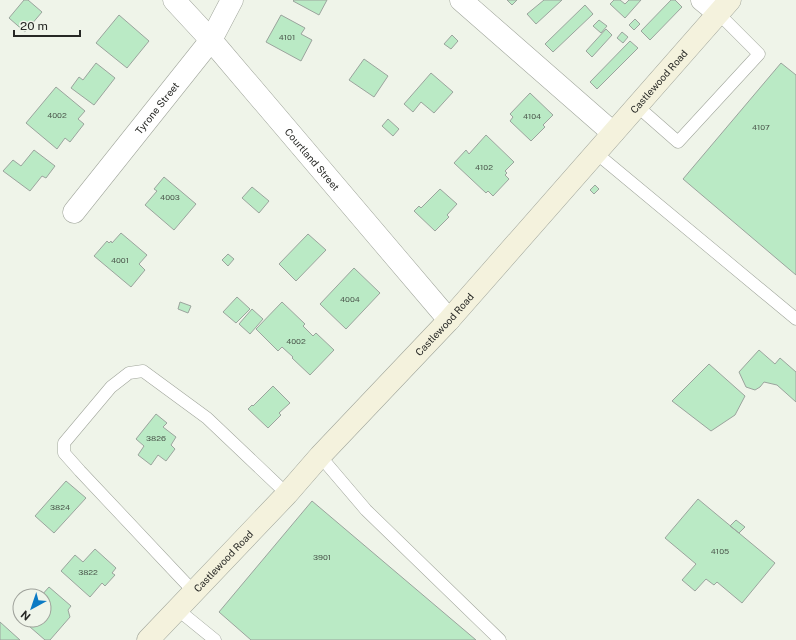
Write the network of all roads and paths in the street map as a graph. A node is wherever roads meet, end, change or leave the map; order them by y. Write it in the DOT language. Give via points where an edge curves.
graph roads {
  1 [pos="174,0"];
  2 [pos="232,0"];
  3 [pos="461,0"];
  4 [pos="716,4"];
  5 [pos="211,40"];
  6 [pos="637,106"];
  7 [pos="613,133"];
  8 [pos="596,153"];
  9 [pos="74,212"];
  10 [pos="796,319"];
  11 [pos="449,320"];
  12 [pos="320,456"];
  13 [pos="287,494"];
  14 [pos="194,592"];
  15 [pos="177,609"];
  16 [pos="148,640"];
  17 [pos="215,640"];
  18 [pos="500,640"];
  1 -- 5 [label="street, Courtland Street"];
  2 -- 5 [label="street, Tyrone Street"];
  3 -- 7 [label="street"];
  4 -- 6 [label="street, Castlewood Road"];
  4 -- 6 [label="lane" via="759,54 678,142"];
  5 -- 9 [label="street, Tyrone Street"];
  5 -- 11 [label="street, Courtland Street"];
  6 -- 7 [label="street, Castlewood Road"];
  7 -- 8 [label="street, Castlewood Road"];
  8 -- 10 [label="lane"];
  8 -- 11 [label="street, Castlewood Road"];
  11 -- 12 [label="street, Castlewood Road"];
  12 -- 13 [label="street, Castlewood Road"];
  12 -- 18 [label="lane" via="366,510"];
  13 -- 14 [label="street, Castlewood Road"];
  13 -- 14 [label="lane" via="207,418 143,371 129,373 111,387 64,443 64,453"];
  14 -- 15 [label="street, Castlewood Road"];
  15 -- 16 [label="street, Castlewood Road"];
  15 -- 17 [label="lane"];
}
